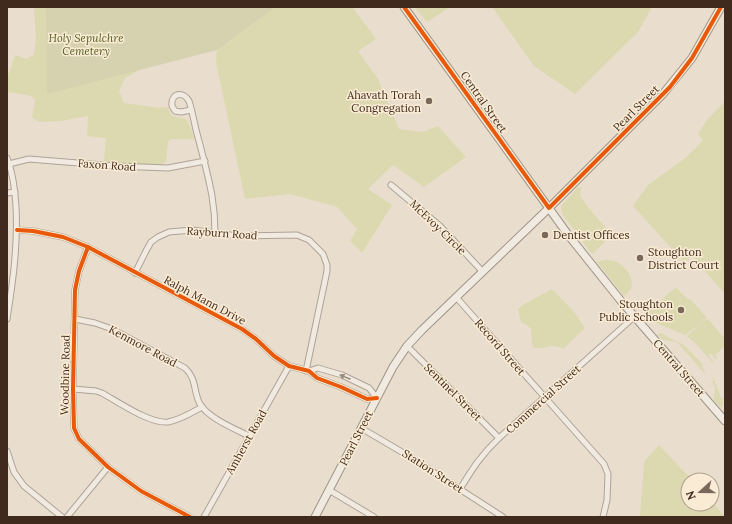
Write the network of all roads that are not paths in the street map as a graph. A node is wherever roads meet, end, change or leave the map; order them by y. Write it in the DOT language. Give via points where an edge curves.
graph roads {
  1 [pos="404,7"];
  2 [pos="721,7"];
  3 [pos="191,110"];
  4 [pos="8,161"];
  5 [pos="205,162"];
  6 [pos="391,184"];
  7 [pos="15,192"];
  8 [pos="7,193"];
  9 [pos="549,208"];
  10 [pos="17,230"];
  11 [pos="216,233"];
  12 [pos="88,247"];
  13 [pos="482,271"];
  14 [pos="136,272"];
  15 [pos="456,297"];
  16 [pos="634,317"];
  17 [pos="7,319"];
  18 [pos="75,320"];
  19 [pos="407,346"];
  20 [pos="289,366"];
  21 [pos="308,371"];
  22 [pos="73,389"];
  23 [pos="377,398"];
  24 [pos="544,398"];
  25 [pos="202,407"];
  26 [pos="725,421"];
  27 [pos="361,428"];
  28 [pos="249,436"];
  29 [pos="499,438"];
  30 [pos="7,451"];
  31 [pos="108,467"];
  32 [pos="460,489"];
  33 [pos="329,490"];
  34 [pos="62,517"];
  35 [pos="67,517"];
  36 [pos="190,517"];
  37 [pos="204,517"];
  38 [pos="315,517"];
  39 [pos="374,517"];
  40 [pos="503,517"];
  41 [pos="603,517"];
  1 -- 9 [label="main road, Central Street"];
  2 -- 9 [label="main road, Pearl Street" via="692,58 670,87"];
  3 -- 5 [label="street"];
  4 -- 5 [label="street, Faxon Road" via="29,159 168,168"];
  4 -- 7 [label="street"];
  5 -- 11 [label="street"];
  6 -- 13 [label="street, McEvoy Circle" via="440,226"];
  7 -- 8 [label="street"];
  7 -- 10 [label="street"];
  9 -- 13 [label="main road, Pearl Street"];
  9 -- 16 [label="main road, Central Street"];
  10 -- 12 [label="street, Ralph Mann Drive" via="63,236"];
  10 -- 17 [label="street" via="16,257"];
  11 -- 14 [label="street, Rayburn Road" via="192,230 158,236 146,250"];
  11 -- 21 [label="street, Rayburn Road" via="243,236 298,235 314,244 323,254 327,265 326,278"];
  12 -- 14 [label="street, Ralph Mann Drive"];
  12 -- 18 [label="street, Woodbine Road" via="75,290"];
  13 -- 15 [label="main road, Pearl Street"];
  14 -- 20 [label="street, Ralph Mann Drive" via="242,329"];
  15 -- 19 [label="main road, Pearl Street"];
  15 -- 24 [label="street, Record Street"];
  16 -- 24 [label="street, Commercial Street"];
  16 -- 26 [label="main road, Central Street"];
  18 -- 22 [label="street, Woodbine Road"];
  18 -- 25 [label="street, Kenmore Road" via="112,329 185,368 193,379"];
  19 -- 23 [label="main road, Pearl Street"];
  19 -- 29 [label="street, Sentinel Street"];
  20 -- 21 [label="street, Ralph Mann Drive"];
  20 -- 28 [label="street, Amherst Road"];
  21 -- 23 [label="street, Ralph Mann Drive" via="317,378 367,399"];
  23 -- 21 [label="street, Ralph Mann Drive, one-way" via="369,388 342,375 318,368"];
  22 -- 25 [label="street" via="102,393 159,421 174,421"];
  22 -- 31 [label="street, Woodbine Road" via="74,428 79,439"];
  23 -- 27 [label="main road, Pearl Street"];
  24 -- 29 [label="street, Commercial Street"];
  24 -- 41 [label="street, Record Street" via="606,467 607,500"];
  25 -- 28 [label="street"];
  27 -- 32 [label="street, Station Street"];
  27 -- 33 [label="main road, Pearl Street"];
  28 -- 37 [label="street, Amherst Road"];
  29 -- 32 [label="street, Commercial Street" via="483,453"];
  30 -- 34 [label="street" via="14,472 24,486"];
  31 -- 35 [label="street"];
  31 -- 36 [label="street, Woodbine Road" via="141,491"];
  32 -- 40 [label="street, Station Street"];
  33 -- 38 [label="main road, Pearl Street"];
  33 -- 39 [label="street"];
}
